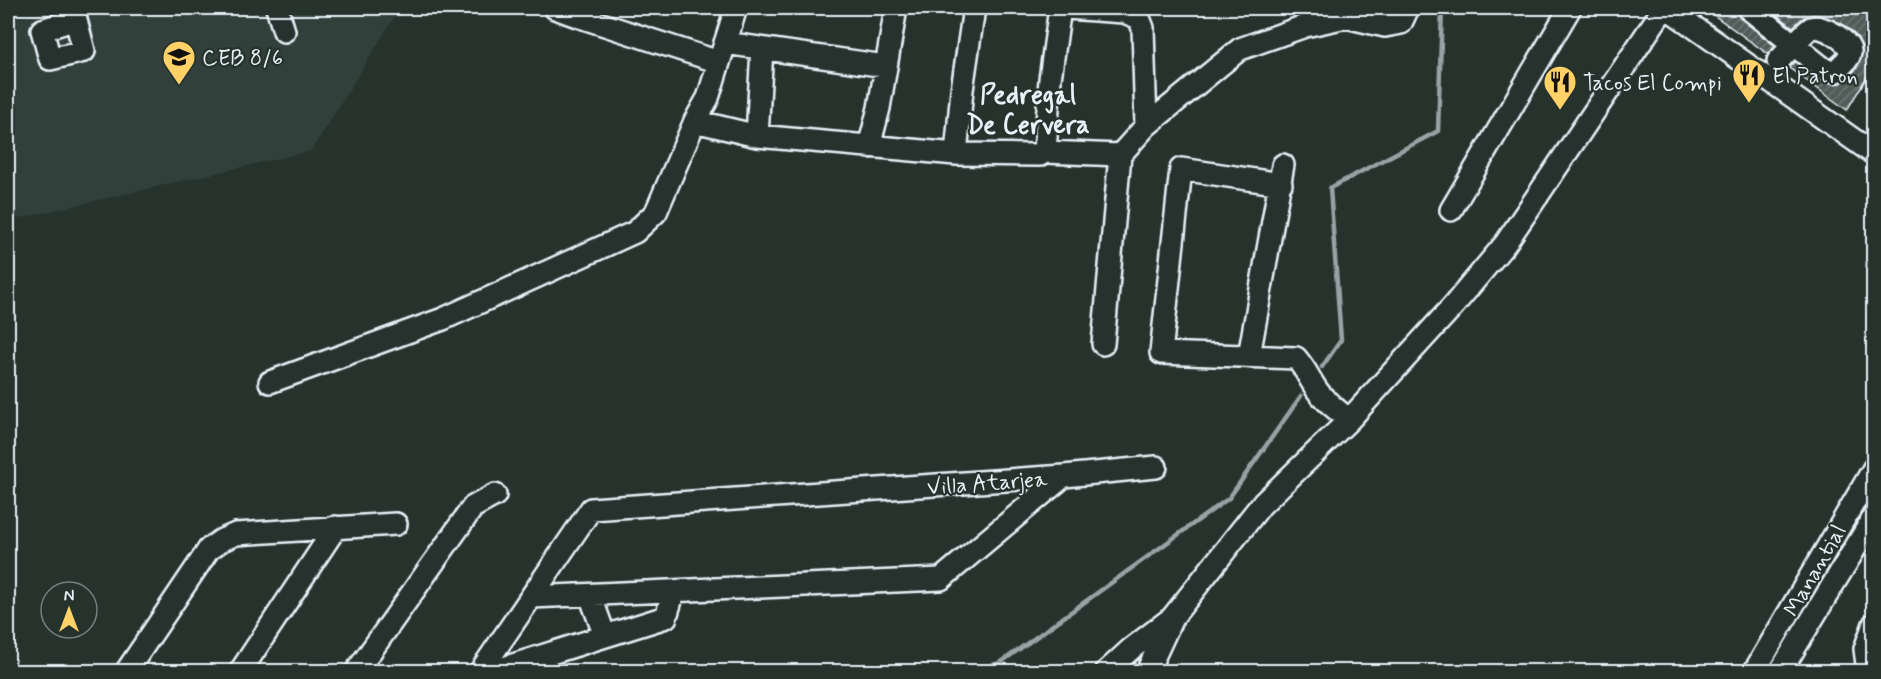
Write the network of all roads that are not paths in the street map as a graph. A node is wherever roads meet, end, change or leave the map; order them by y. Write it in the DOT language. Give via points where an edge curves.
graph roads {
  1 [pos="277,8"];
  2 [pos="555,8"];
  3 [pos="736,8"];
  4 [pos="896,8"];
  5 [pos="974,8"];
  6 [pos="1060,8"];
  7 [pos="1066,8"];
  8 [pos="1408,8"];
  9 [pos="1570,8"];
  10 [pos="1665,8"];
  11 [pos="1748,8"];
  12 [pos="578,12"];
  13 [pos="284,32"];
  14 [pos="762,50"];
  15 [pos="722,53"];
  16 [pos="1778,61"];
  17 [pos="885,66"];
  18 [pos="695,121"];
  19 [pos="1146,126"];
  20 [pos="757,136"];
  21 [pos="869,147"];
  22 [pos="1045,152"];
  23 [pos="956,154"];
  24 [pos="1874,154"];
  25 [pos="1120,155"];
  26 [pos="1451,210"];
  27 [pos="1103,344"];
  28 [pos="1249,356"];
  29 [pos="270,382"];
  30 [pos="1349,420"];
  31 [pos="1156,467"];
  32 [pos="1874,468"];
  33 [pos="1064,476"];
  34 [pos="495,495"];
  35 [pos="1847,513"];
  36 [pos="1871,521"];
  37 [pos="396,524"];
  38 [pos="336,527"];
  39 [pos="674,591"];
  40 [pos="590,595"];
  41 [pos="531,597"];
  42 [pos="1172,618"];
  43 [pos="1874,624"];
  44 [pos="605,636"];
  45 [pos="1869,650"];
  46 [pos="126,672"];
  47 [pos="240,672"];
  48 [pos="356,672"];
  49 [pos="480,672"];
  50 [pos="491,672"];
  51 [pos="1106,672"];
  52 [pos="1147,672"];
  53 [pos="1754,672"];
  54 [pos="1780,672"];
  55 [pos="1868,672"];
  1 -- 13 [label="street"];
  2 -- 12 [label="street"];
  3 -- 15 [label="street"];
  4 -- 17 [label="street"];
  5 -- 23 [label="street"];
  6 -- 22 [label="street"];
  7 -- 19 [label="street" via="1124,12 1138,18 1143,28"];
  8 -- 19 [label="street" via="1401,23 1385,26 1346,17 1305,26 1240,50"];
  9 -- 26 [label="street"];
  10 -- 24 [label="street"];
  10 -- 30 [label="street" via="1505,244"];
  11 -- 16 [label="street" via="1795,46"];
  12 -- 15 [label="street"];
  14 -- 15 [label="street"];
  14 -- 17 [label="street"];
  14 -- 20 [label="street"];
  15 -- 18 [label="street" via="708,98"];
  17 -- 21 [label="street"];
  18 -- 20 [label="street"];
  18 -- 29 [label="street" via="656,212 635,232 442,319"];
  19 -- 25 [label="street"];
  20 -- 21 [label="street"];
  21 -- 23 [label="street"];
  22 -- 23 [label="street"];
  22 -- 25 [label="street"];
  25 -- 27 [label="street"];
  28 -- 28 [label="street" via="1161,353 1181,170 1282,175"];
  28 -- 30 [label="street" via="1296,358 1325,399"];
  30 -- 42 [label="street" via="1261,505"];
  31 -- 33 [label="street"];
  32 -- 35 [label="street, Manantial"];
  33 -- 39 [label="street, Villa Atarjea" via="941,579"];
  33 -- 41 [label="street, Villa Atarjea" via="591,509"];
  34 -- 48 [label="street" via="473,507"];
  35 -- 36 [label="street"];
  35 -- 53 [label="street, Manantial"];
  36 -- 54 [label="street"];
  37 -- 38 [label="street"];
  38 -- 46 [label="street" via="236,534 222,540 209,549"];
  38 -- 47 [label="street"];
  39 -- 40 [label="street, Villa Atarjea"];
  39 -- 44 [label="street" via="666,617"];
  40 -- 41 [label="street, Villa Atarjea"];
  40 -- 44 [label="street"];
  41 -- 49 [label="street, Villa Atarjea"];
  42 -- 51 [label="street"];
  42 -- 52 [label="street"];
  43 -- 45 [label="street"];
  44 -- 50 [label="street"];
  45 -- 55 [label="street"];
}
